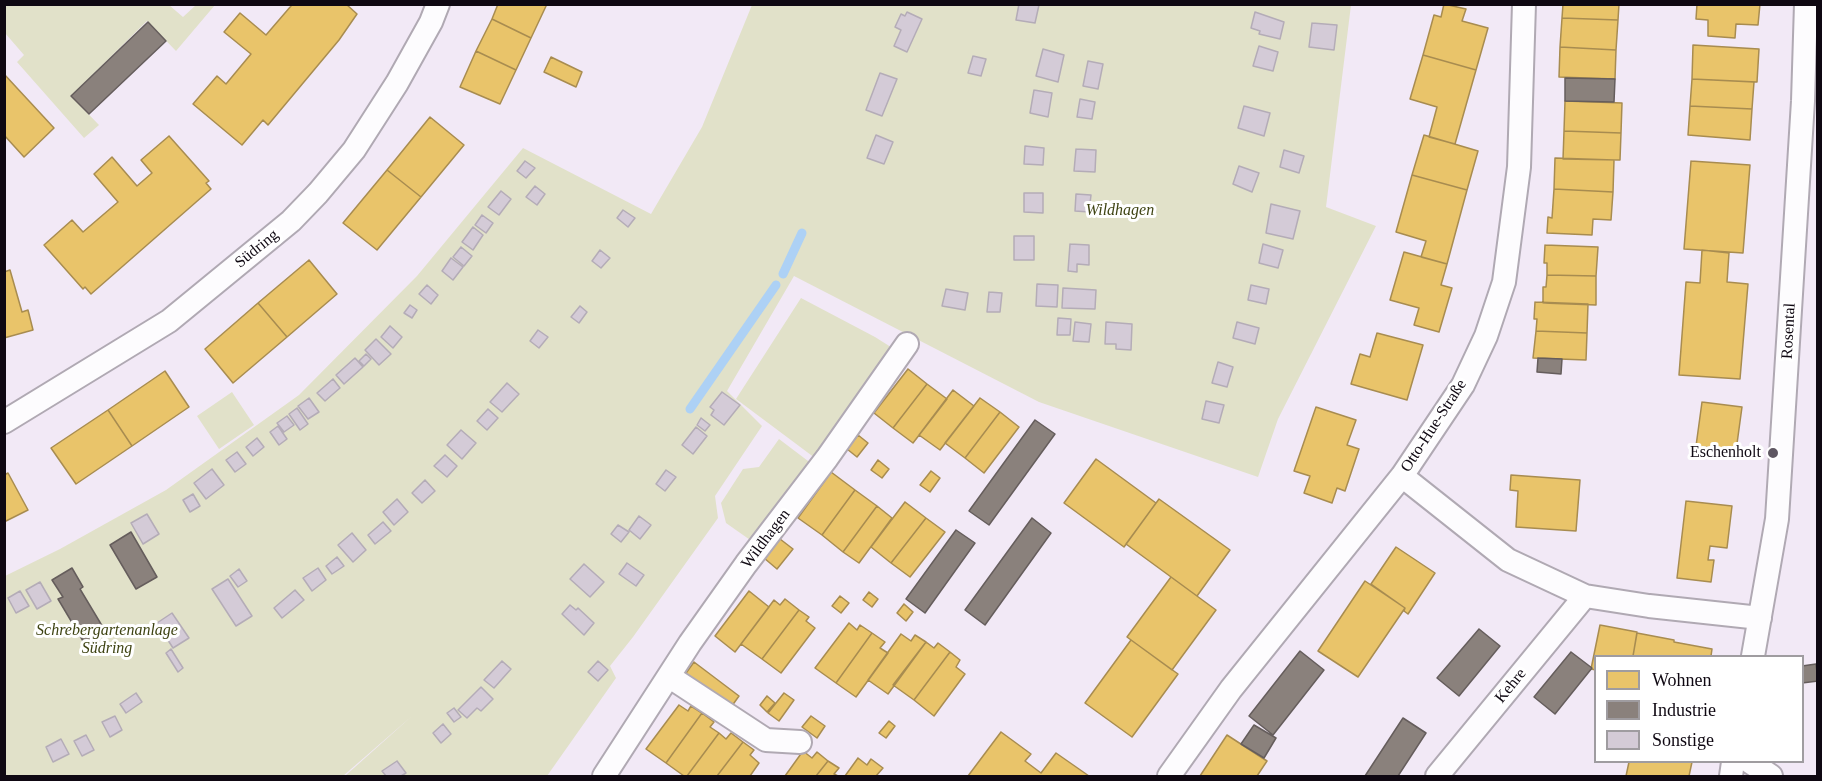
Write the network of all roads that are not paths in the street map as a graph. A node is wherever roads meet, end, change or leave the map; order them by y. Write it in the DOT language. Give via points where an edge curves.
graph roads {
  1 [pos="438,4"];
  2 [pos="1524,4"];
  3 [pos="1806,4"];
  4 [pos="907,344"];
  5 [pos="4,422"];
  6 [pos="1402,476"];
  7 [pos="1586,596"];
  8 [pos="1760,618"];
  9 [pos="1753,655"];
  10 [pos="669,677"];
  11 [pos="800,742"];
  12 [pos="1751,763"];
  13 [pos="604,777"];
  14 [pos="1169,777"];
  15 [pos="1437,777"];
  16 [pos="1771,777"];
  1 -- 5 [label="street, Südring" via="397,83 354,150 291,221 169,321"];
  2 -- 6 [label="street, Otto-Hue-Straße" via="1519,167 1504,282 1486,336 1463,385"];
  3 -- 8 [label="street, Rosental" via="1777,519"];
  4 -- 10 [label="street, Wildhagen" via="739,573"];
  6 -- 7 [label="street" via="1508,560"];
  6 -- 14 [label="street, Otto-Hue-Straße" via="1231,689"];
  7 -- 8 [label="street"];
  7 -- 15 [label="street, Kehre"];
  8 -- 9 [label="street, Rosental"];
  10 -- 11 [label="street" via="766,740"];
  10 -- 13 [label="street, Wildhagen"];
  12 -- 16 [label="street"];
}
